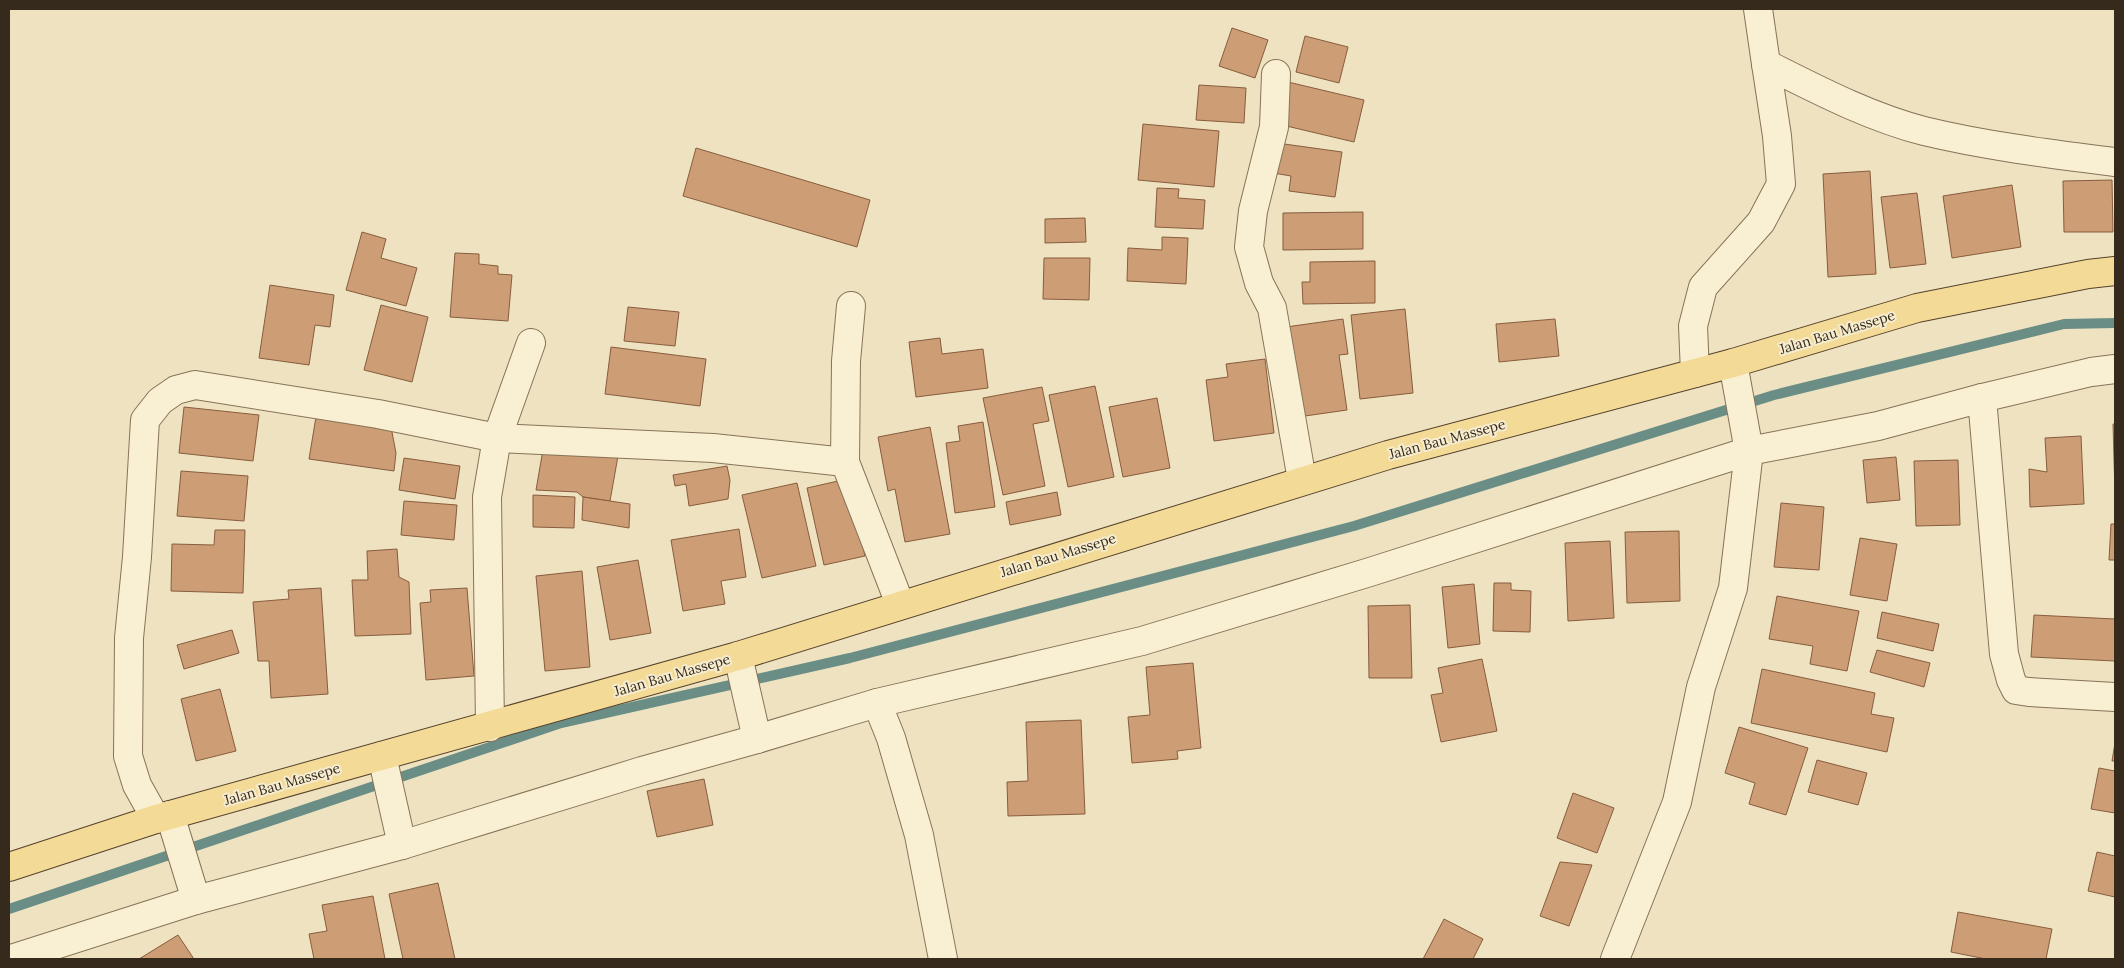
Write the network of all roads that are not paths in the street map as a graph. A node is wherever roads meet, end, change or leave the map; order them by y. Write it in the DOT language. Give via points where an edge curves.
graph roads {
  1 [pos="1758,9"];
  2 [pos="1766,64"];
  3 [pos="1276,74"];
  4 [pos="2115,162"];
  5 [pos="2115,271"];
  6 [pos="851,306"];
  7 [pos="531,343"];
  8 [pos="1733,363"];
  9 [pos="2115,369"];
  10 [pos="1695,373"];
  11 [pos="1982,398"];
  12 [pos="497,438"];
  13 [pos="1749,452"];
  14 [pos="845,462"];
  15 [pos="1302,480"];
  16 [pos="900,604"];
  17 [pos="738,656"];
  18 [pos="2115,697"];
  19 [pos="877,703"];
  20 [pos="490,728"];
  21 [pos="755,732"];
  22 [pos="382,756"];
  23 [pos="163,817"];
  24 [pos="400,838"];
  25 [pos="9,867"];
  26 [pos="194,894"];
  27 [pos="11,959"];
  28 [pos="943,959"];
  29 [pos="1615,959"];
  1 -- 2 [label="street"];
  2 -- 4 [label="street" via="1837,100 1923,130 2048,154"];
  2 -- 10 [label="street" via="1781,184 1761,222 1703,287 1693,326"];
  3 -- 15 [label="street" via="1274,127 1253,211 1249,247 1259,283 1272,308"];
  5 -- 8 [label="main road, Jalan Bau Massepe" via="1917,308"];
  6 -- 14 [label="street" via="846,361"];
  7 -- 12 [label="street"];
  8 -- 10 [label="main road, Jalan Bau Massepe"];
  8 -- 13 [label="street"];
  9 -- 11 [label="street"];
  10 -- 15 [label="main road, Jalan Bau Massepe"];
  11 -- 13 [label="street" via="1878,426"];
  11 -- 18 [label="street" via="2004,654 2011,680 2016,690"];
  12 -- 14 [label="street" via="713,448"];
  12 -- 20 [label="street" via="487,498"];
  12 -- 23 [label="street" via="378,414 195,385 176,390 160,401 145,420 129,638 128,756 137,785"];
  13 -- 19 [label="street" via="1142,640"];
  13 -- 29 [label="street" via="1733,588 1701,687 1677,802"];
  14 -- 16 [label="street"];
  15 -- 16 [label="main road, Jalan Bau Massepe"];
  16 -- 17 [label="main road, Jalan Bau Massepe"];
  17 -- 20 [label="main road, Jalan Bau Massepe"];
  17 -- 21 [label="street"];
  19 -- 21 [label="street"];
  19 -- 28 [label="street" via="920,835"];
  20 -- 22 [label="main road, Jalan Bau Massepe"];
  21 -- 24 [label="street" via="642,771"];
  22 -- 23 [label="main road, Jalan Bau Massepe"];
  22 -- 24 [label="street"];
  23 -- 25 [label="main road, Jalan Bau Massepe"];
  23 -- 26 [label="street" via="185,862"];
  24 -- 26 [label="street"];
  26 -- 27 [label="street"];
}
